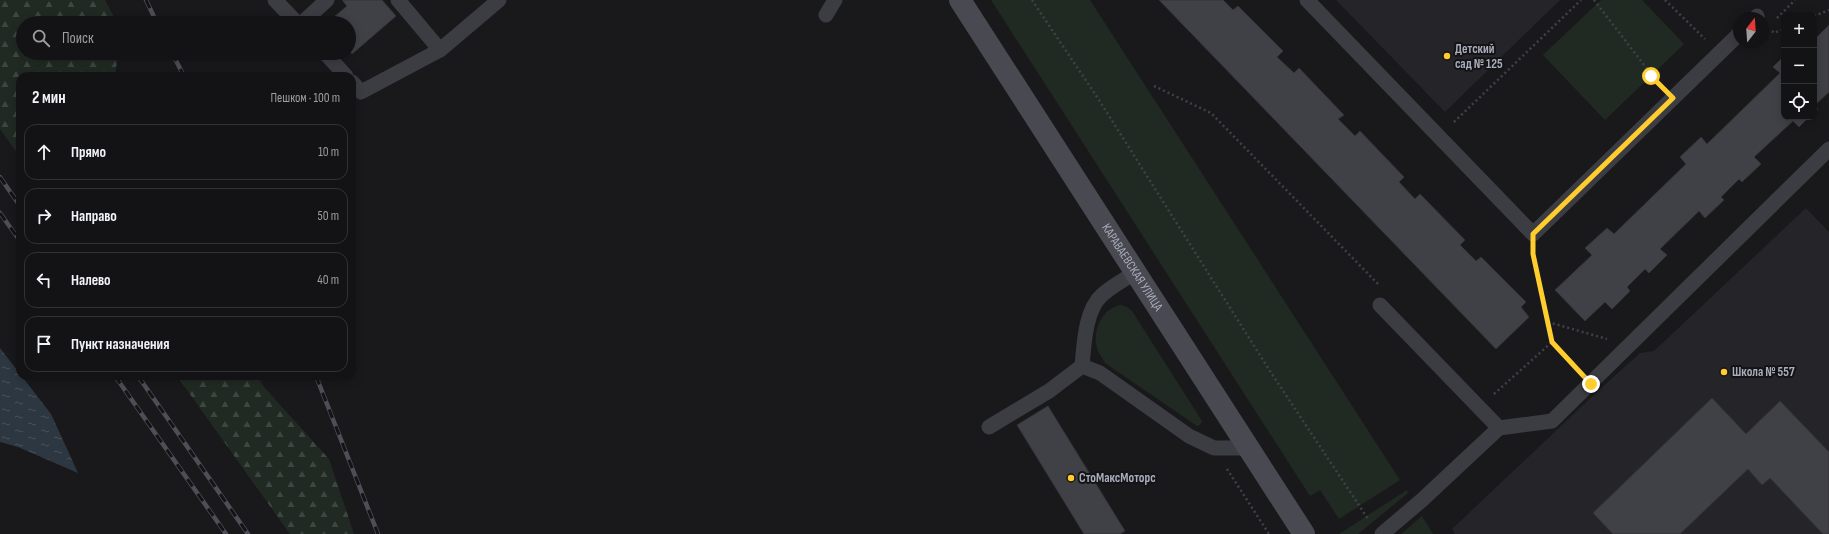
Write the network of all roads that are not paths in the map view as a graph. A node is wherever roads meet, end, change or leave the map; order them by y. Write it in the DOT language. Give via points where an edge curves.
graph roads {
  1 [pos="275,0"];
  2 [pos="327,0"];
  3 [pos="398,0"];
  4 [pos="499,0"];
  5 [pos="835,0"];
  6 [pos="960,0"];
  7 [pos="1307,0"];
  8 [pos="826,15"];
  9 [pos="290,16"];
  10 [pos="310,16"];
  11 [pos="1733,40"];
  12 [pos="440,50"];
  13 [pos="331,60"];
  14 [pos="342,72"];
  15 [pos="356,86"];
  16 [pos="1829,149"];
  17 [pos="1136,272"];
  18 [pos="1380,305"];
  19 [pos="1082,366"];
  20 [pos="988,427"];
  21 [pos="1499,428"];
  22 [pos="1249,448"];
  23 [pos="1304,534"];
  24 [pos="1382,534"];
  1 -- 9 [label="lane"];
  2 -- 10 [label="lane"];
  3 -- 12 [label="lane"];
  4 -- 12 [label="lane"];
  5 -- 8 [label="lane"];
  6 -- 17 [label="street, КАРАВАЕВСКАЯ УЛИЦА"];
  7 -- 11 [label="lane" via="1533,234"];
  12 -- 15 [label="lane" via="361,92"];
  13 -- 14 [label="lane"];
  16 -- 21 [label="lane" via="1552,422"];
  17 -- 19 [label="lane" via="1101,296 1093,309 1084,338"];
  17 -- 22 [label="street, КАРАВАЕВСКАЯ УЛИЦА"];
  18 -- 21 [label="lane"];
  19 -- 20 [label="lane" via="1049,391"];
  19 -- 22 [label="lane" via="1100,373 1189,436 1214,448"];
  21 -- 24 [label="lane"];
  22 -- 23 [label="street, КАРАВАЕВСКАЯ УЛИЦА"];
}
